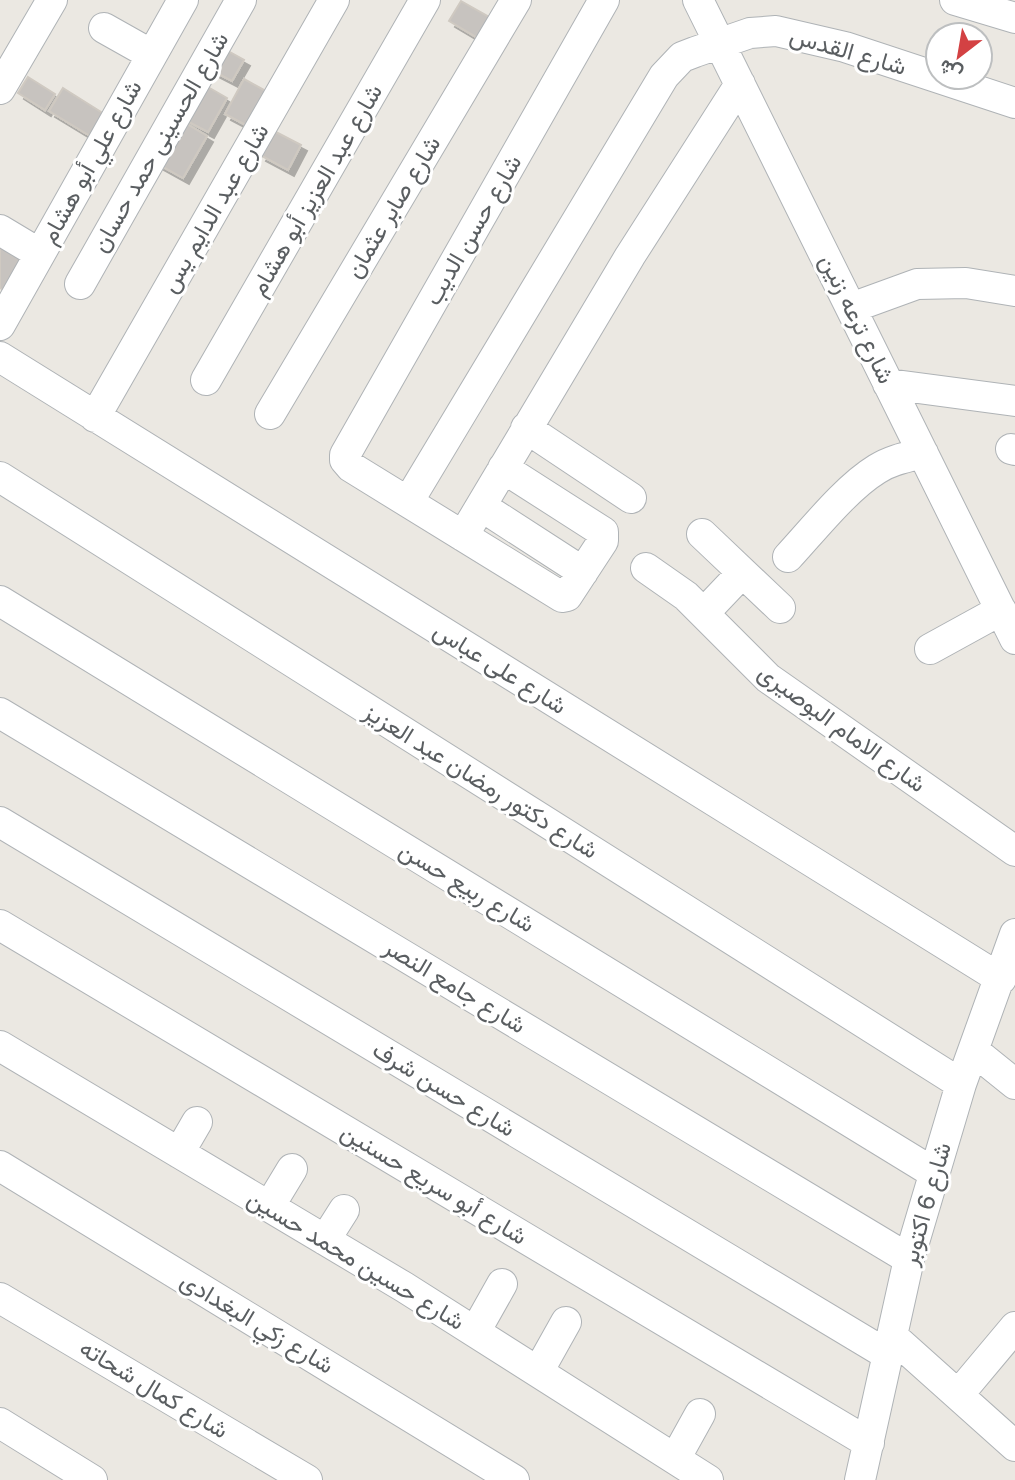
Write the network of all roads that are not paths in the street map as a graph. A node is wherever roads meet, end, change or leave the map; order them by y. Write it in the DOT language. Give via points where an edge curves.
graph roads {
  1 [pos="52,0"];
  2 [pos="183,0"];
  3 [pos="241,0"];
  4 [pos="334,0"];
  5 [pos="425,0"];
  6 [pos="516,0"];
  7 [pos="604,0"];
  8 [pos="698,0"];
  9 [pos="956,0"];
  10 [pos="1015,18"];
  11 [pos="104,28"];
  12 [pos="720,44"];
  13 [pos="152,55"];
  14 [pos="740,84"];
  15 [pos="0,89"];
  16 [pos="1015,103"];
  17 [pos="0,230"];
  18 [pos="40,254"];
  19 [pos="80,284"];
  20 [pos="1015,291"];
  21 [pos="851,308"];
  22 [pos="0,324"];
  23 [pos="0,358"];
  24 [pos="206,380"];
  25 [pos="888,384"];
  26 [pos="1015,401"];
  27 [pos="270,414"];
  28 [pos="95,417"];
  29 [pos="526,428"];
  30 [pos="923,453"];
  31 [pos="503,468"];
  32 [pos="0,477"];
  33 [pos="631,498"];
  34 [pos="408,502"];
  35 [pos="481,506"];
  36 [pos="702,534"];
  37 [pos="463,536"];
  38 [pos="788,557"];
  39 [pos="646,568"];
  40 [pos="583,572"];
  41 [pos="742,573"];
  42 [pos="0,601"];
  43 [pos="780,608"];
  44 [pos="1001,610"];
  45 [pos="704,612"];
  46 [pos="1015,639"];
  47 [pos="930,649"];
  48 [pos="0,713"];
  49 [pos="0,822"];
  50 [pos="1015,851"];
  51 [pos="0,925"];
  52 [pos="1015,934"];
  53 [pos="1001,979"];
  54 [pos="0,1046"];
  55 [pos="974,1051"];
  56 [pos="961,1084"];
  57 [pos="1015,1084"];
  58 [pos="197,1122"];
  59 [pos="179,1153"];
  60 [pos="0,1166"];
  61 [pos="292,1169"];
  62 [pos="934,1173"];
  63 [pos="270,1207"];
  64 [pos="344,1210"];
  65 [pos="326,1240"];
  66 [pos="909,1259"];
  67 [pos="502,1284"];
  68 [pos="0,1298"];
  69 [pos="566,1322"];
  70 [pos="1015,1327"];
  71 [pos="475,1332"];
  72 [pos="890,1346"];
  73 [pos="538,1372"];
  74 [pos="958,1395"];
  75 [pos="700,1414"];
  76 [pos="4,1435"];
  77 [pos="869,1443"];
  78 [pos="1015,1446"];
  79 [pos="675,1459"];
  80 [pos="92,1480"];
  81 [pos="307,1480"];
  82 [pos="514,1480"];
  83 [pos="708,1480"];
  84 [pos="860,1480"];
  1 -- 15 [label="street"];
  2 -- 13 [label="street, شارع علي أبو هشام"];
  3 -- 19 [label="street, شارع الحسينى حمد حسان"];
  4 -- 28 [label="street, شارع عبد الدايم يس"];
  5 -- 24 [label="street, شارع عبد العزيز أبو هشام"];
  6 -- 27 [label="street, شارع صابر عثمان"];
  7 -- 34 [label="street, شارع حسن الديب" via="345,455 351,467"];
  8 -- 12 [label="street, شارع ترعه زنين"];
  9 -- 10 [label="street"];
  11 -- 13 [label="street"];
  12 -- 14 [label="street, شارع ترعه زنين"];
  12 -- 16 [label="street, شارع القدس" via="750,33 776,31 845,47"];
  12 -- 34 [label="street, شارع القدس" via="682,57 664,76"];
  13 -- 18 [label="street, شارع علي أبو هشام"];
  14 -- 21 [label="street, شارع ترعه زنين"];
  14 -- 29 [label="street"];
  17 -- 18 [label="street"];
  18 -- 22 [label="street, شارع علي أبو هشام"];
  20 -- 21 [label="street" via="966,283 917,284"];
  21 -- 25 [label="street, شارع ترعه زنين"];
  23 -- 28 [label="street, شارع على عباس"];
  25 -- 26 [label="street"];
  25 -- 30 [label="street, شارع ترعه زنين"];
  28 -- 53 [label="street, شارع على عباس"];
  29 -- 31 [label="street"];
  29 -- 33 [label="street"];
  30 -- 38 [label="street" via="877,468"];
  30 -- 44 [label="street, شارع ترعه زنين"];
  31 -- 35 [label="street"];
  31 -- 40 [label="street" via="603,532 603,541"];
  32 -- 56 [label="street, شارع دكتور رمضان عبد العزيز"];
  34 -- 37 [label="street"];
  35 -- 37 [label="street"];
  35 -- 40 [label="street"];
  36 -- 41 [label="street"];
  37 -- 40 [label="street" via="562,597 571,592"];
  39 -- 45 [label="street, شارع الامام البوصيرى"];
  41 -- 43 [label="street"];
  41 -- 45 [label="street"];
  42 -- 62 [label="street, شارع ربيع حسن"];
  44 -- 46 [label="street, شارع ترعه زنين"];
  44 -- 47 [label="street"];
  45 -- 50 [label="street, شارع الامام البوصيرى" via="768,678"];
  48 -- 66 [label="street, شارع جامع النصر"];
  49 -- 72 [label="street, شارع حسن شرف"];
  51 -- 77 [label="street, شارع أبو سريع حسنين"];
  52 -- 53 [label="street, شارع 6 اكتوبر"];
  53 -- 55 [label="street, شارع 6 اكتوبر"];
  54 -- 59 [label="street, شارع حسين محمد حسين"];
  55 -- 56 [label="street, شارع 6 اكتوبر"];
  55 -- 57 [label="street"];
  56 -- 62 [label="street, شارع 6 اكتوبر"];
  58 -- 59 [label="street"];
  59 -- 63 [label="street, شارع حسين محمد حسين"];
  60 -- 82 [label="street, شارع زكي البغدادى"];
  61 -- 63 [label="street"];
  62 -- 66 [label="street, شارع 6 اكتوبر"];
  63 -- 65 [label="street, شارع حسين محمد حسين"];
  64 -- 65 [label="street"];
  65 -- 71 [label="street, شارع حسين محمد حسين"];
  66 -- 72 [label="street, شارع 6 اكتوبر"];
  67 -- 71 [label="street"];
  68 -- 81 [label="street, شارع كمال شحاته"];
  69 -- 73 [label="street"];
  70 -- 74 [label="street"];
  71 -- 73 [label="street, شارع حسين محمد حسين"];
  72 -- 74 [label="street, شارع حسن شرف"];
  72 -- 77 [label="street, شارع 6 اكتوبر"];
  73 -- 79 [label="street, شارع حسين محمد حسين"];
  74 -- 78 [label="street, شارع حسن شرف"];
  75 -- 79 [label="street"];
  76 -- 80 [label="street"];
  77 -- 84 [label="street, شارع 6 اكتوبر"];
  79 -- 83 [label="street, شارع حسين محمد حسين"];
}
